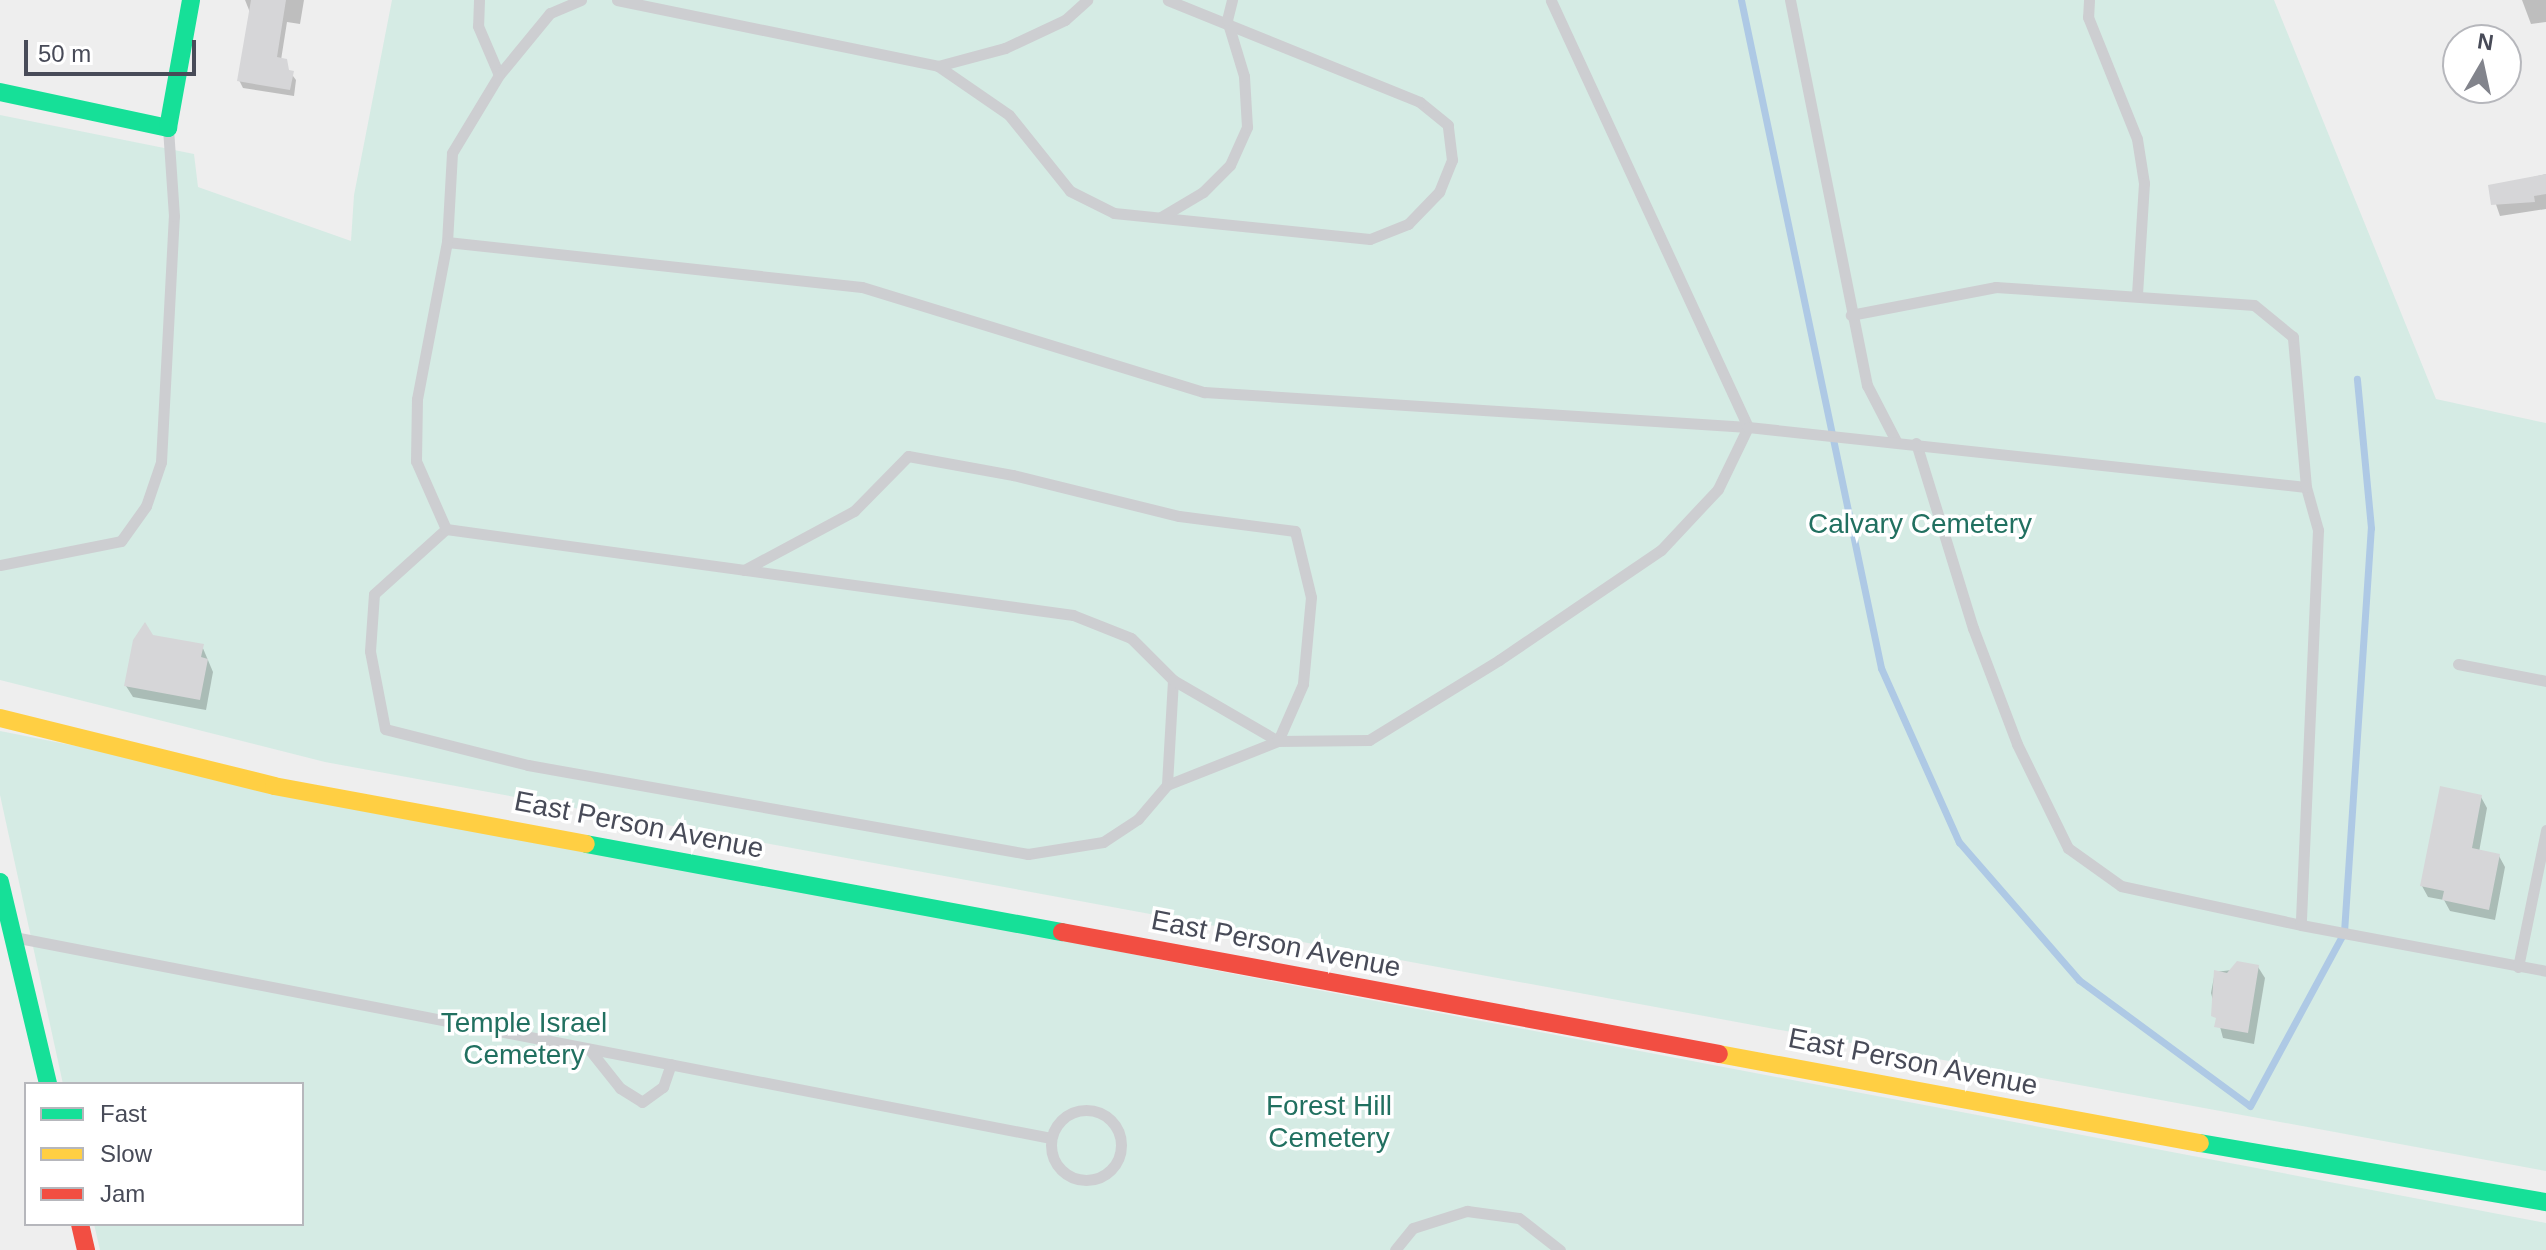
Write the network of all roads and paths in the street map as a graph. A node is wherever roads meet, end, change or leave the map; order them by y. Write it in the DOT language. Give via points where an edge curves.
graph roads {
  1 [pos="191,0"];
  2 [pos="479,0"];
  3 [pos="581,0"];
  4 [pos="617,0"];
  5 [pos="1087,0"];
  6 [pos="1168,0"];
  7 [pos="1232,0"];
  8 [pos="1551,0"];
  9 [pos="1790,0"];
  10 [pos="2089,0"];
  11 [pos="1227,20"];
  12 [pos="938,66"];
  13 [pos="499,75"];
  14 [pos="0,92"];
  15 [pos="168,128"];
  16 [pos="1160,218"];
  17 [pos="447,242"];
  18 [pos="2137,295"];
  19 [pos="1851,315"];
  20 [pos="1748,427"];
  21 [pos="1896,441"];
  22 [pos="1916,443"];
  23 [pos="2306,487"];
  24 [pos="446,529"];
  25 [pos="0,565"];
  26 [pos="744,570"];
  27 [pos="2458,664"];
  28 [pos="1173,680"];
  29 [pos="2546,681"];
  30 [pos="0,718"];
  31 [pos="1278,741"];
  32 [pos="1167,785"];
  33 [pos="2546,830"];
  34 [pos="0,882"];
  35 [pos="2301,925"];
  36 [pos="13,937"];
  37 [pos="2518,967"];
  38 [pos="2546,971"];
  39 [pos="589,1049"];
  40 [pos="671,1064"];
  41 [pos="48,1082"];
  42 [pos="1051,1138"];
  43 [pos="2546,1202"];
  44 [pos="80,1226"];
  45 [pos="86,1250"];
  46 [pos="1395,1250"];
  47 [pos="1560,1250"];
  1 -- 15 [label="street"];
  2 -- 13 [label="lane" via="478,26"];
  3 -- 13 [label="lane" via="550,13"];
  4 -- 12 [label="lane"];
  5 -- 12 [label="lane" via="1065,20 1005,48"];
  6 -- 11 [label="lane"];
  7 -- 11 [label="lane"];
  8 -- 20 [label="lane"];
  9 -- 19 [label="lane"];
  10 -- 18 [label="lane" via="2088,17 2137,139 2144,183"];
  11 -- 16 [label="lane" via="1244,76 1247,127 1230,165 1203,192"];
  11 -- 16 [label="lane" via="1420,102 1448,125 1452,160 1439,192 1408,224 1370,239"];
  12 -- 16 [label="lane" via="1009,115 1070,191 1114,213"];
  13 -- 17 [label="lane" via="452,153"];
  14 -- 15 [label="street"];
  15 -- 25 [label="lane" via="174,216 161,462 146,506 121,541"];
  17 -- 20 [label="lane" via="862,287 1204,392"];
  17 -- 24 [label="lane" via="417,399 416,461"];
  18 -- 19 [label="lane" via="1996,287"];
  18 -- 23 [label="lane" via="2254,305 2293,337"];
  19 -- 21 [label="lane" via="1867,385"];
  20 -- 21 [label="lane"];
  20 -- 31 [label="lane" via="1718,489 1661,550 1499,660 1369,740"];
  21 -- 22 [label="lane"];
  22 -- 23 [label="lane"];
  22 -- 35 [label="lane" via="1973,628 2017,744 2068,848 2121,886"];
  23 -- 35 [label="lane" via="2318,530"];
  24 -- 26 [label="lane"];
  24 -- 32 [label="lane" via="374,594 370,651 385,729 528,765 1028,854 1103,842 1138,819"];
  26 -- 28 [label="lane" via="1073,615 1131,638"];
  26 -- 31 [label="lane" via="854,511 908,456 1013,475 1179,516 1295,531 1311,597 1303,684"];
  27 -- 29 [label="lane"];
  28 -- 31 [label="lane"];
  28 -- 32 [label="lane"];
  30 -- 43 [label="street, East Person Avenue" via="274,786 2259,1155"];
  31 -- 32 [label="lane"];
  33 -- 37 [label="lane"];
  34 -- 36 [label="street"];
  35 -- 37 [label="lane"];
  36 -- 39 [label="lane"];
  36 -- 41 [label="street"];
  37 -- 38 [label="lane"];
  39 -- 40 [label="lane"];
  39 -- 40 [label="lane" via="620,1088 642,1102 663,1087"];
  40 -- 42 [label="lane"];
  42 -- 42 [label="lane" via="1055,1161 1081,1180 1105,1175 1121,1151 1117,1126 1109,1117 1086,1109 1063,1117"];
  44 -- 45 [label="street"];
  46 -- 47 [label="lane" via="1413,1228 1467,1211 1519,1218"];
}
